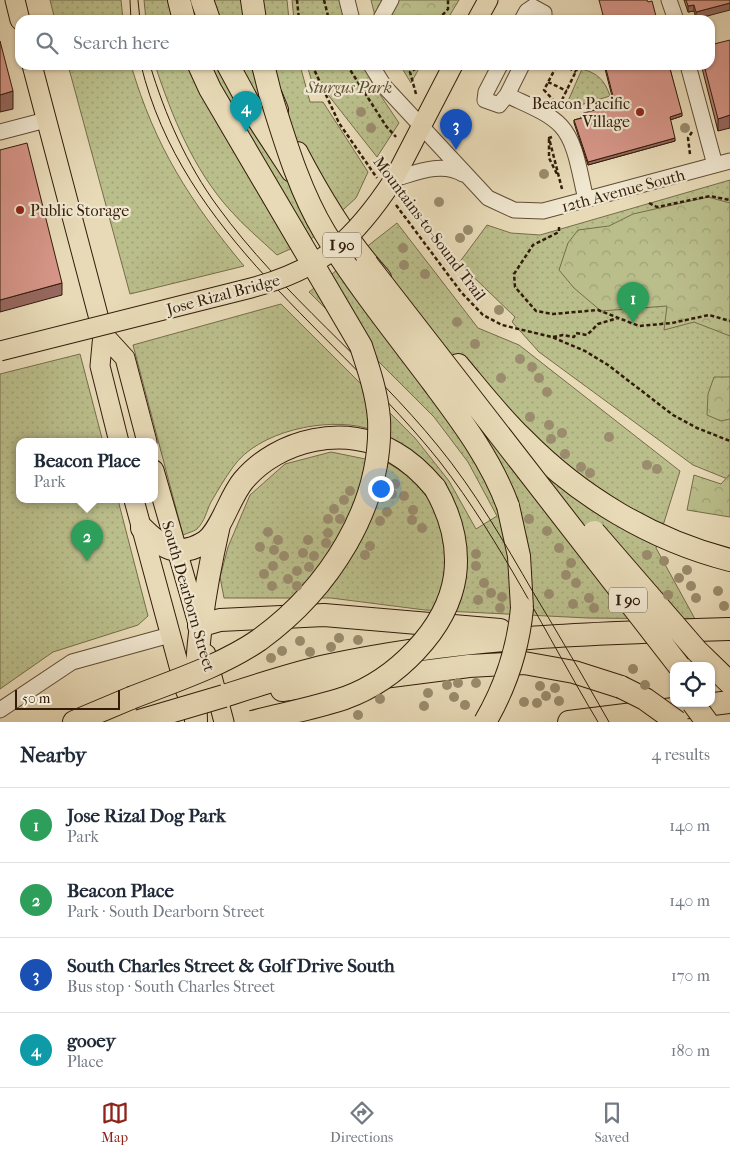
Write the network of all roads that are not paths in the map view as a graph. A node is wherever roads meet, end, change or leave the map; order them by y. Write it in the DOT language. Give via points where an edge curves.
graph roads {
  1 [pos="15,0"];
  2 [pos="179,0"];
  3 [pos="202,0"];
  4 [pos="252,0"];
  5 [pos="347,0"];
  6 [pos="391,0"];
  7 [pos="488,0"];
  8 [pos="669,0"];
  9 [pos="19,15"];
  10 [pos="183,15"];
  11 [pos="206,15"];
  12 [pos="254,15"];
  13 [pos="351,15"];
  14 [pos="383,15"];
  15 [pos="480,15"];
  16 [pos="525,15"];
  17 [pos="544,15"];
  18 [pos="674,15"];
  19 [pos="33,70"];
  20 [pos="201,70"];
  21 [pos="231,70"];
  22 [pos="264,70"];
  23 [pos="374,70"];
  24 [pos="451,70"];
  25 [pos="497,70"];
  26 [pos="520,70"];
  27 [pos="691,70"];
  28 [pos="270,93"];
  29 [pos="507,95"];
  30 [pos="46,120"];
  31 [pos="421,126"];
  32 [pos="0,132"];
  33 [pos="730,161"];
  34 [pos="715,165"];
  35 [pos="396,174"];
  36 [pos="468,178"];
  37 [pos="586,199"];
  38 [pos="367,264"];
  39 [pos="102,334"];
  40 [pos="0,351"];
  41 [pos="470,415"];
  42 [pos="118,438"];
  43 [pos="146,438"];
  44 [pos="158,485"];
  45 [pos="135,503"];
  46 [pos="220,520"];
  47 [pos="142,528"];
  48 [pos="176,550"];
  49 [pos="730,560"];
  50 [pos="199,626"];
  51 [pos="730,629"];
  52 [pos="664,631"];
  53 [pos="170,635"];
  54 [pos="676,662"];
  55 [pos="670,673"];
  56 [pos="730,683"];
  57 [pos="281,684"];
  58 [pos="730,702"];
  59 [pos="696,707"];
  60 [pos="711,707"];
  61 [pos="0,710"];
  62 [pos="137,721"];
  63 [pos="74,722"];
  64 [pos="196,722"];
  65 [pos="224,722"];
  66 [pos="252,722"];
  67 [pos="485,722"];
  68 [pos="569,722"];
  69 [pos="677,722"];
  70 [pos="708,722"];
  71 [pos="722,722"];
  1 -- 9 [label="main road"];
  2 -- 10 [label="highway"];
  3 -- 11 [label="highway"];
  4 -- 12 [label="highway"];
  5 -- 13 [label="street"];
  6 -- 14 [label="street"];
  7 -- 15 [label="main road"];
  8 -- 18 [label="street"];
  16 -- 17 [label="street" via="533,7"];
  19 -- 30 [label="main road"];
  20 -- 63 [label="highway, bridge" via="361,346 373,379 379,419 373,479 360,519 328,572 299,604 258,640 203,670"];
  21 -- 41 [label="highway, I 90, bridge" via="273,143 331,229"];
  22 -- 28 [label="highway, I 90"];
  23 -- 31 [label="street" via="384,86"];
  24 -- 31 [label="main road"];
  25 -- 29 [label="street" via="485,100 499,105"];
  26 -- 29 [label="street"];
  27 -- 34 [label="street" via="700,87"];
  28 -- 38 [label="highway, I 90, bridge" via="312,181"];
  28 -- 67 [label="highway, bridge" via="298,176 318,222 472,434 500,484 508,506 521,574 520,630 507,680"];
  29 -- 37 [label="street" via="553,119 576,145"];
  30 -- 32 [label="street"];
  30 -- 39 [label="main road"];
  31 -- 35 [label="main road"];
  31 -- 36 [label="street"];
  33 -- 34 [label="street, 12th Avenue South"];
  34 -- 37 [label="street, 12th Avenue South"];
  35 -- 36 [label="street" via="446,168"];
  35 -- 40 [label="main road, Jose Rizal Bridge, bridge" via="371,214 354,233 326,257 291,276"];
  36 -- 37 [label="street, 12th Avenue South" via="488,198 514,210 543,211"];
  38 -- 49 [label="highway, bridge" via="523,440 562,476 663,537"];
  38 -- 54 [label="highway, I 90, bridge"];
  39 -- 42 [label="main road" via="100,366"];
  39 -- 43 [label="main road" via="125,358"];
  41 -- 55 [label="highway, I 90"];
  41 -- 56 [label="highway, bridge" via="522,455"];
  44 -- 48 [label="main road, South Dearborn Street"];
  45 -- 47 [label="main road, South Dearborn Street"];
  46 -- 48 [label="highway" via="204,542 190,549"];
  46 -- 50 [label="highway"];
  46 -- 66 [label="highway, bridge" via="233,495 257,467 288,448 315,440 342,438 378,445 409,463 435,488 448,512 453,531 455,575 450,596 422,643 389,674 345,698"];
  47 -- 48 [label="highway" via="159,545"];
  47 -- 53 [label="main road, South Dearborn Street"];
  48 -- 50 [label="main road, South Dearborn Street"];
  50 -- 52 [label="highway" via="220,620 324,615 504,630"];
  50 -- 64 [label="highway"];
  50 -- 65 [label="main road, South Dearborn Street"];
  51 -- 52 [label="highway"];
  52 -- 57 [label="highway" via="486,642 371,658"];
  53 -- 61 [label="street" via="72,662"];
  53 -- 64 [label="main road, South Dearborn Street"];
  57 -- 62 [label="highway, bridge" via="224,696"];
  57 -- 69 [label="highway, bridge" via="524,663 574,672 621,687 645,699"];
  58 -- 68 [label="highway"];
  59 -- 70 [label="highway, bridge"];
  60 -- 71 [label="highway"];
}
